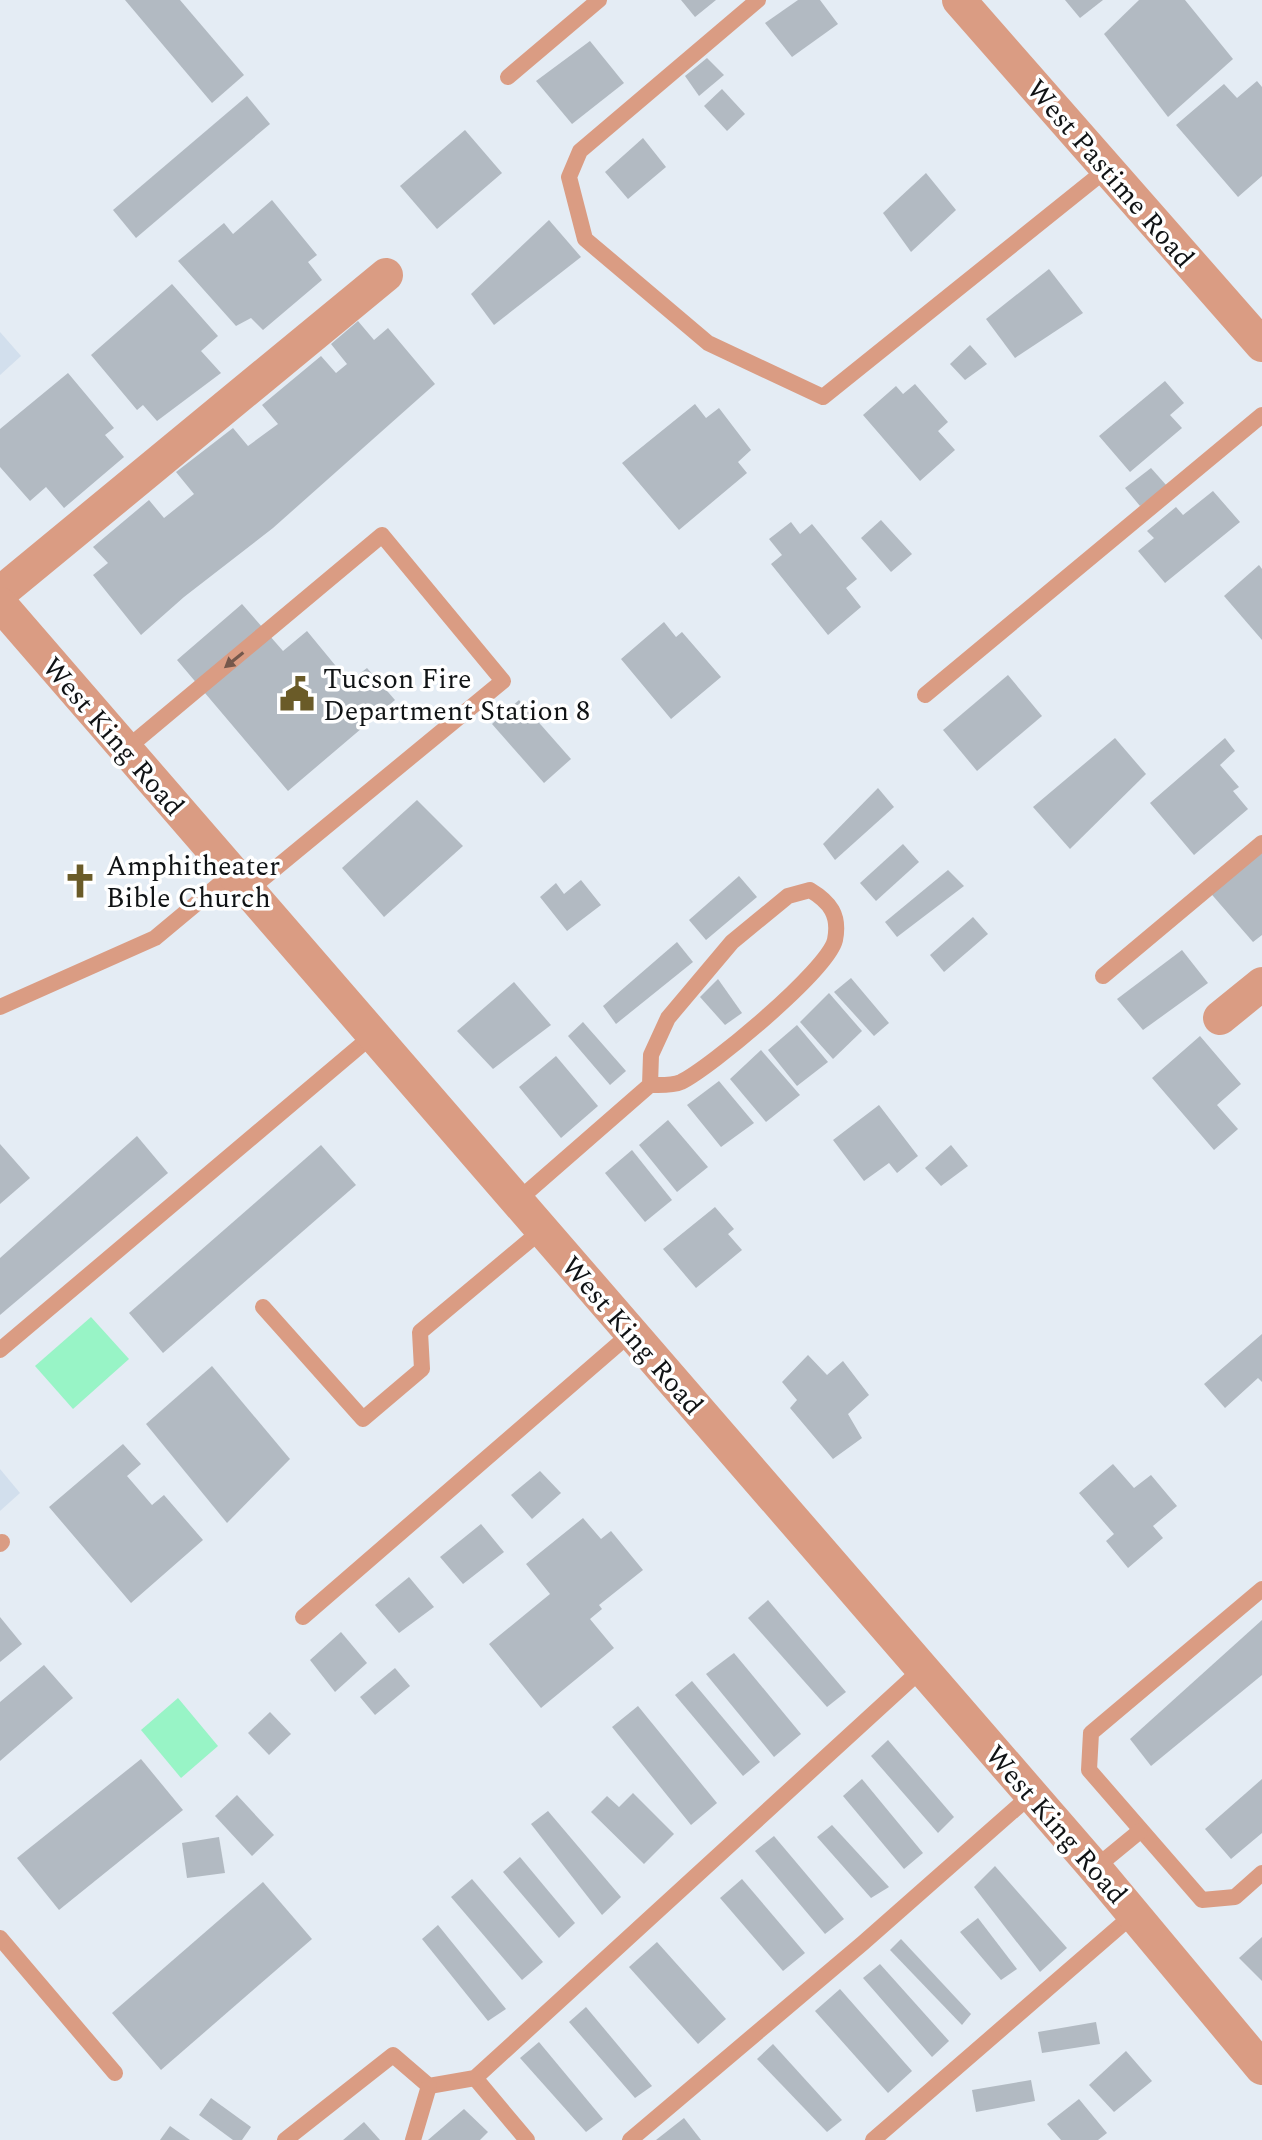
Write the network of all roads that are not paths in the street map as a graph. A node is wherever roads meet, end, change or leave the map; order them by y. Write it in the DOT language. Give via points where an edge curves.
graph roads {
  1 [pos="599,0"];
  2 [pos="758,0"];
  3 [pos="959,0"];
  4 [pos="508,77"];
  5 [pos="1107,169"];
  6 [pos="386,275"];
  7 [pos="1262,345"];
  8 [pos="1262,415"];
  9 [pos="1,606"];
  10 [pos="925,695"];
  11 [pos="126,749"];
  12 [pos="1262,843"];
  13 [pos="241,882"];
  14 [pos="1103,976"];
  15 [pos="1262,984"];
  16 [pos="0,1007"];
  17 [pos="1220,1018"];
  18 [pos="373,1035"];
  19 [pos="650,1085"];
  20 [pos="517,1201"];
  21 [pos="542,1230"];
  22 [pos="263,1307"];
  23 [pos="631,1333"];
  24 [pos="0,1350"];
  25 [pos="1262,1589"];
  26 [pos="303,1617"];
  27 [pos="922,1669"];
  28 [pos="1031,1795"];
  29 [pos="1140,1831"];
  30 [pos="1095,1868"];
  31 [pos="1262,1873"];
  32 [pos="1134,1914"];
  33 [pos="0,1938"];
  34 [pos="1262,2068"];
  35 [pos="115,2073"];
  36 [pos="475,2078"];
  37 [pos="429,2086"];
  38 [pos="285,2140"];
  39 [pos="413,2140"];
  40 [pos="527,2140"];
  41 [pos="630,2140"];
  42 [pos="873,2140"];
  1 -- 4 [label="lane"];
  2 -- 5 [label="lane" via="580,151 569,177 585,239 708,343 823,397"];
  3 -- 5 [label="street, West Pastime Road"];
  5 -- 7 [label="street, West Pastime Road"];
  6 -- 9 [label="street, West King Road"];
  8 -- 10 [label="lane"];
  9 -- 11 [label="street, West King Road"];
  11 -- 13 [label="street, West King Road"];
  13 -- 11 [label="lane, one-way" via="503,681 382,535"];
  12 -- 14 [label="lane"];
  13 -- 16 [label="lane" via="155,938"];
  13 -- 18 [label="street, West King Road"];
  15 -- 17 [label="street"];
  18 -- 20 [label="street, West King Road"];
  18 -- 24 [label="lane"];
  19 -- 19 [label="lane" via="678,1083 721,1056 817,969 835,942 829,902 810,890 788,896 732,942 668,1018 651,1055"];
  19 -- 20 [label="lane"];
  20 -- 21 [label="street, West King Road"];
  21 -- 22 [label="lane" via="420,1332 422,1369 363,1419"];
  21 -- 23 [label="street, West King Road"];
  23 -- 26 [label="lane"];
  23 -- 27 [label="street, West King Road"];
  25 -- 29 [label="lane" via="1091,1733 1089,1770"];
  27 -- 28 [label="street, West King Road"];
  27 -- 36 [label="lane"];
  28 -- 30 [label="street, West King Road"];
  28 -- 41 [label="lane"];
  29 -- 30 [label="lane"];
  29 -- 31 [label="lane" via="1202,1900 1235,1897"];
  30 -- 32 [label="street, West King Road"];
  32 -- 34 [label="street, West King Road"];
  32 -- 42 [label="lane"];
  33 -- 35 [label="lane"];
  36 -- 37 [label="lane"];
  36 -- 40 [label="lane"];
  37 -- 38 [label="lane" via="393,2055"];
  37 -- 39 [label="lane"];
}
